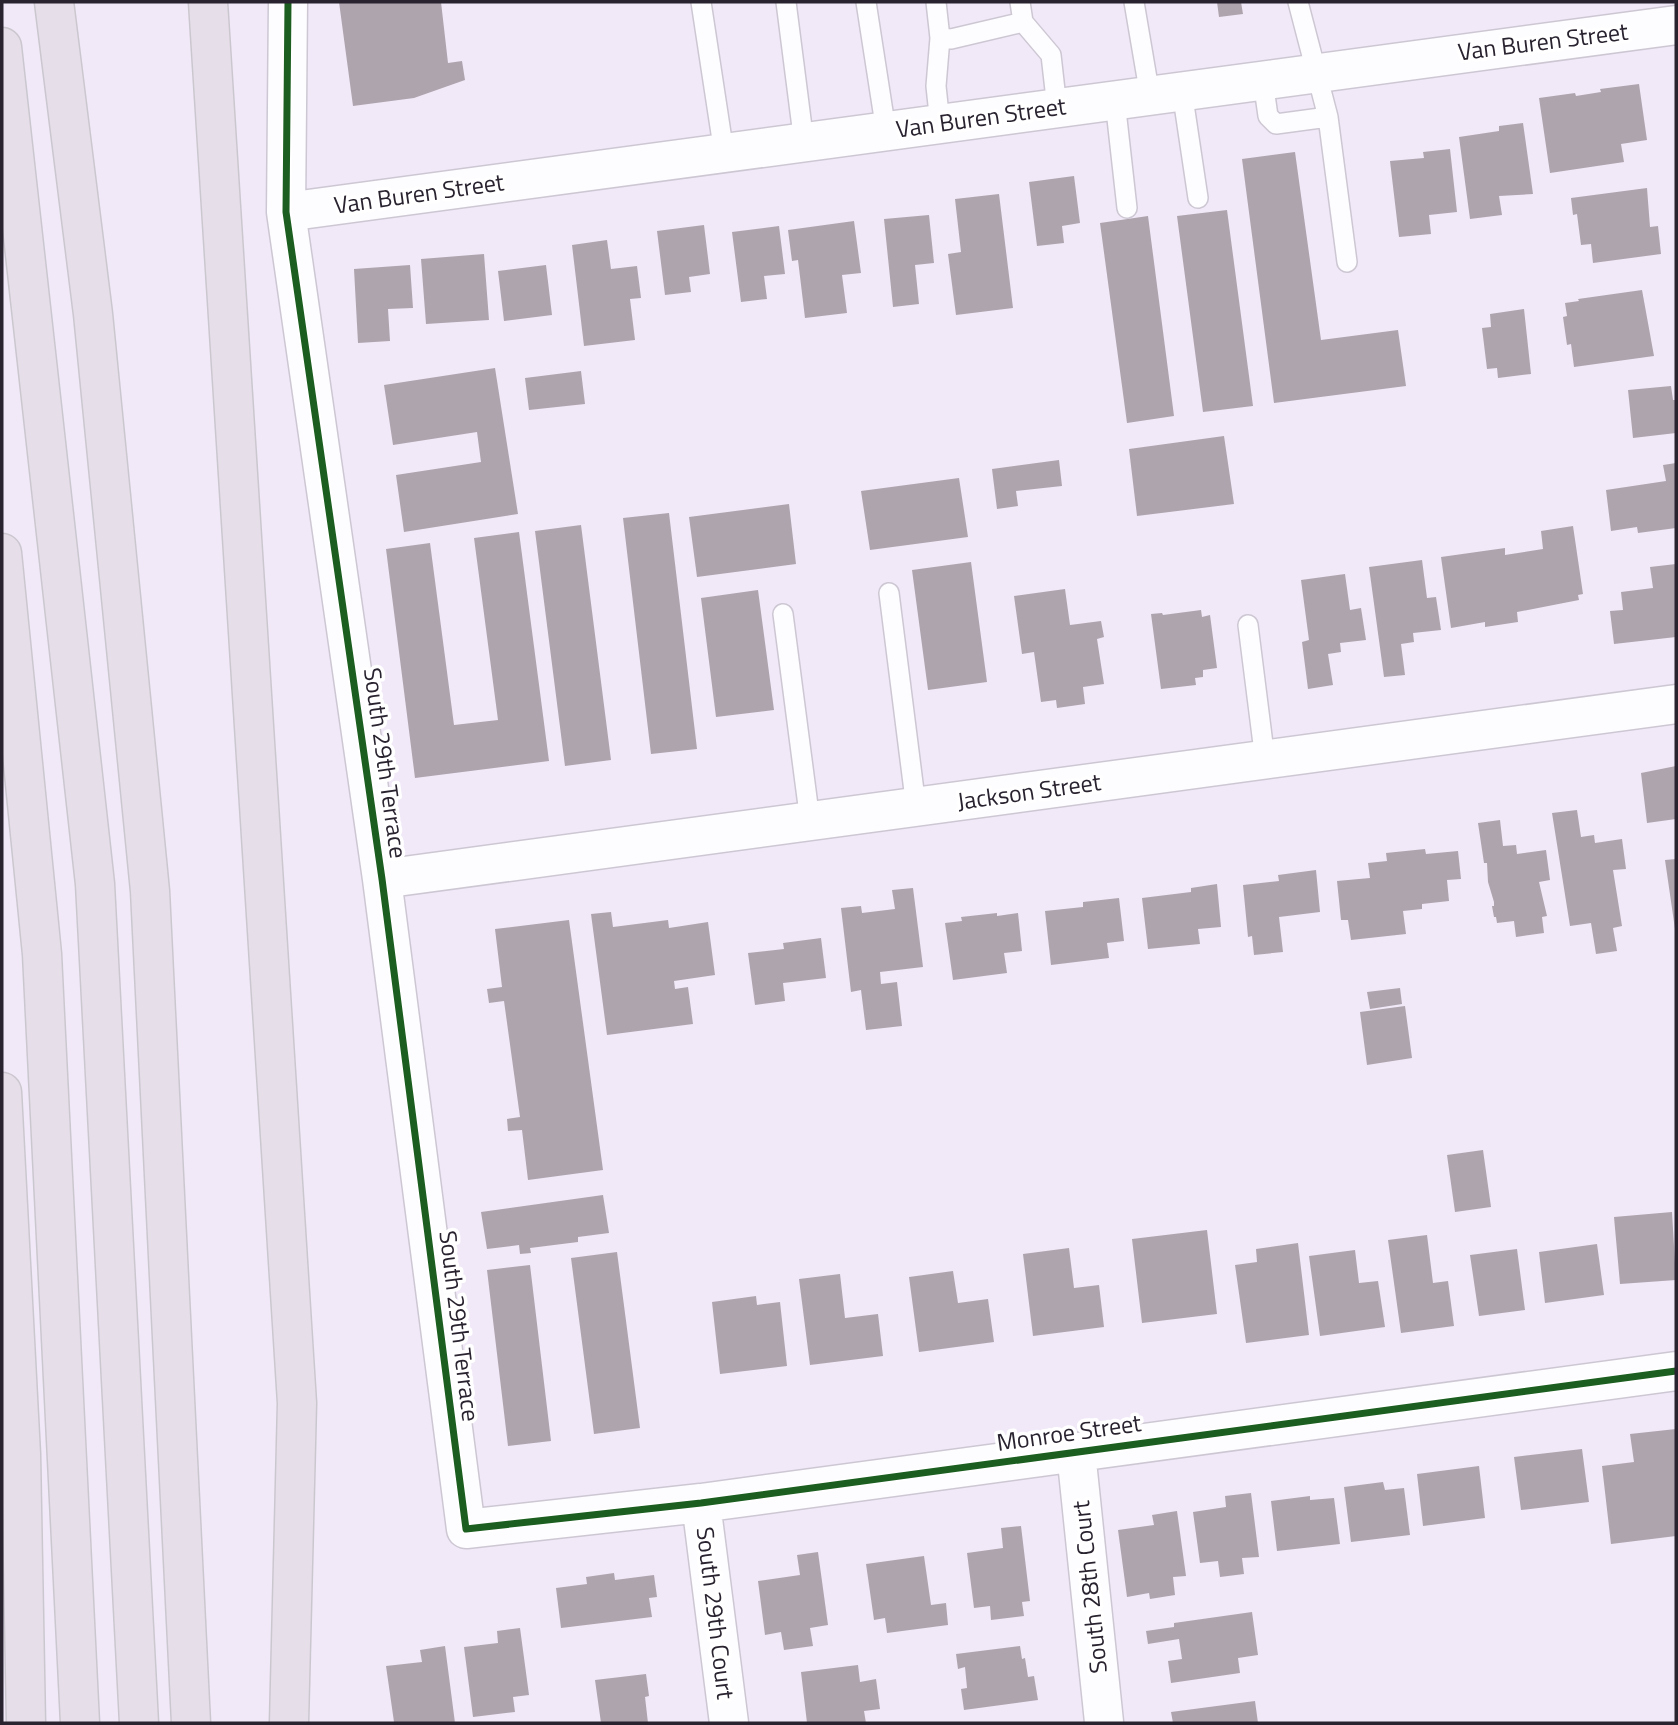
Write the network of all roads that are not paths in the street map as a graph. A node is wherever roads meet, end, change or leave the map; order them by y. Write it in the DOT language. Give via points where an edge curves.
graph roads {
  1 [pos="54,2"];
  2 [pos="208,2"];
  3 [pos="288,2"];
  4 [pos="701,2"];
  5 [pos="786,2"];
  6 [pos="866,2"];
  7 [pos="936,2"];
  8 [pos="1020,2"];
  9 [pos="1135,2"];
  10 [pos="1298,2"];
  11 [pos="1023,22"];
  12 [pos="1676,25"];
  13 [pos="940,38"];
  14 [pos="2,47"];
  15 [pos="1316,72"];
  16 [pos="1263,80"];
  17 [pos="1149,96"];
  18 [pos="1058,108"];
  19 [pos="1328,117"];
  20 [pos="940,124"];
  21 [pos="886,131"];
  22 [pos="804,143"];
  23 [pos="724,153"];
  24 [pos="1198,198"];
  25 [pos="1127,208"];
  26 [pos="286,212"];
  27 [pos="1347,262"];
  28 [pos="2,553"];
  29 [pos="889,593"];
  30 [pos="783,614"];
  31 [pos="1248,625"];
  32 [pos="1676,704"];
  33 [pos="1265,760"];
  34 [pos="916,807"];
  35 [pos="810,821"];
  36 [pos="382,880"];
  37 [pos="2,1093"];
  38 [pos="1676,1371"];
  39 [pos="1076,1452"];
  40 [pos="701,1503"];
  41 [pos="466,1530"];
  42 [pos="2,1593"];
  43 [pos="1104,1722"];
  44 [pos="25,1723"];
  45 [pos="80,1723"];
  46 [pos="139,1723"];
  47 [pos="191,1723"];
  48 [pos="289,1723"];
  49 [pos="729,1723"];
  1 -- 47 [label="highway" via="93,314 150,891"];
  2 -- 48 [label="highway" via="297,1403"];
  3 -- 26 [label="street, South 29th Terrace"];
  4 -- 23 [label="lane"];
  5 -- 22 [label="lane"];
  6 -- 21 [label="lane"];
  7 -- 13 [label="lane"];
  8 -- 11 [label="lane"];
  9 -- 17 [label="lane"];
  10 -- 15 [label="lane"];
  11 -- 13 [label="lane"];
  11 -- 18 [label="lane" via="1051,55"];
  12 -- 15 [label="street, Van Buren Street"];
  13 -- 20 [label="lane" via="936,86"];
  14 -- 46 [label="highway" via="95,884"];
  15 -- 16 [label="street, Van Buren Street"];
  15 -- 19 [label="lane"];
  16 -- 17 [label="street, Van Buren Street"];
  16 -- 19 [label="lane" via="1268,116 1276,124"];
  17 -- 18 [label="street, Van Buren Street"];
  17 -- 24 [label="lane"];
  17 -- 25 [label="lane"];
  18 -- 20 [label="street, Van Buren Street"];
  19 -- 27 [label="lane"];
  20 -- 21 [label="street, Van Buren Street"];
  21 -- 22 [label="street, Van Buren Street"];
  22 -- 23 [label="street, Van Buren Street"];
  23 -- 26 [label="street, Van Buren Street"];
  26 -- 36 [label="street, South 29th Terrace"];
  28 -- 45 [label="highway" via="42,954"];
  29 -- 34 [label="lane"];
  30 -- 35 [label="lane"];
  31 -- 33 [label="lane"];
  32 -- 33 [label="street, Jackson Street"];
  33 -- 34 [label="street, Jackson Street"];
  34 -- 35 [label="street, Jackson Street"];
  35 -- 36 [label="street, Jackson Street"];
  36 -- 41 [label="street, South 29th Terrace"];
  37 -- 44 [label="highway" via="21,1454"];
  38 -- 39 [label="street, Monroe Street"];
  39 -- 40 [label="street, Monroe Street"];
  39 -- 43 [label="street, South 28th Court"];
  40 -- 41 [label="street, Monroe Street"];
  40 -- 49 [label="street, South 29th Court"];
  42 -- 44 [label="highway"];
}
